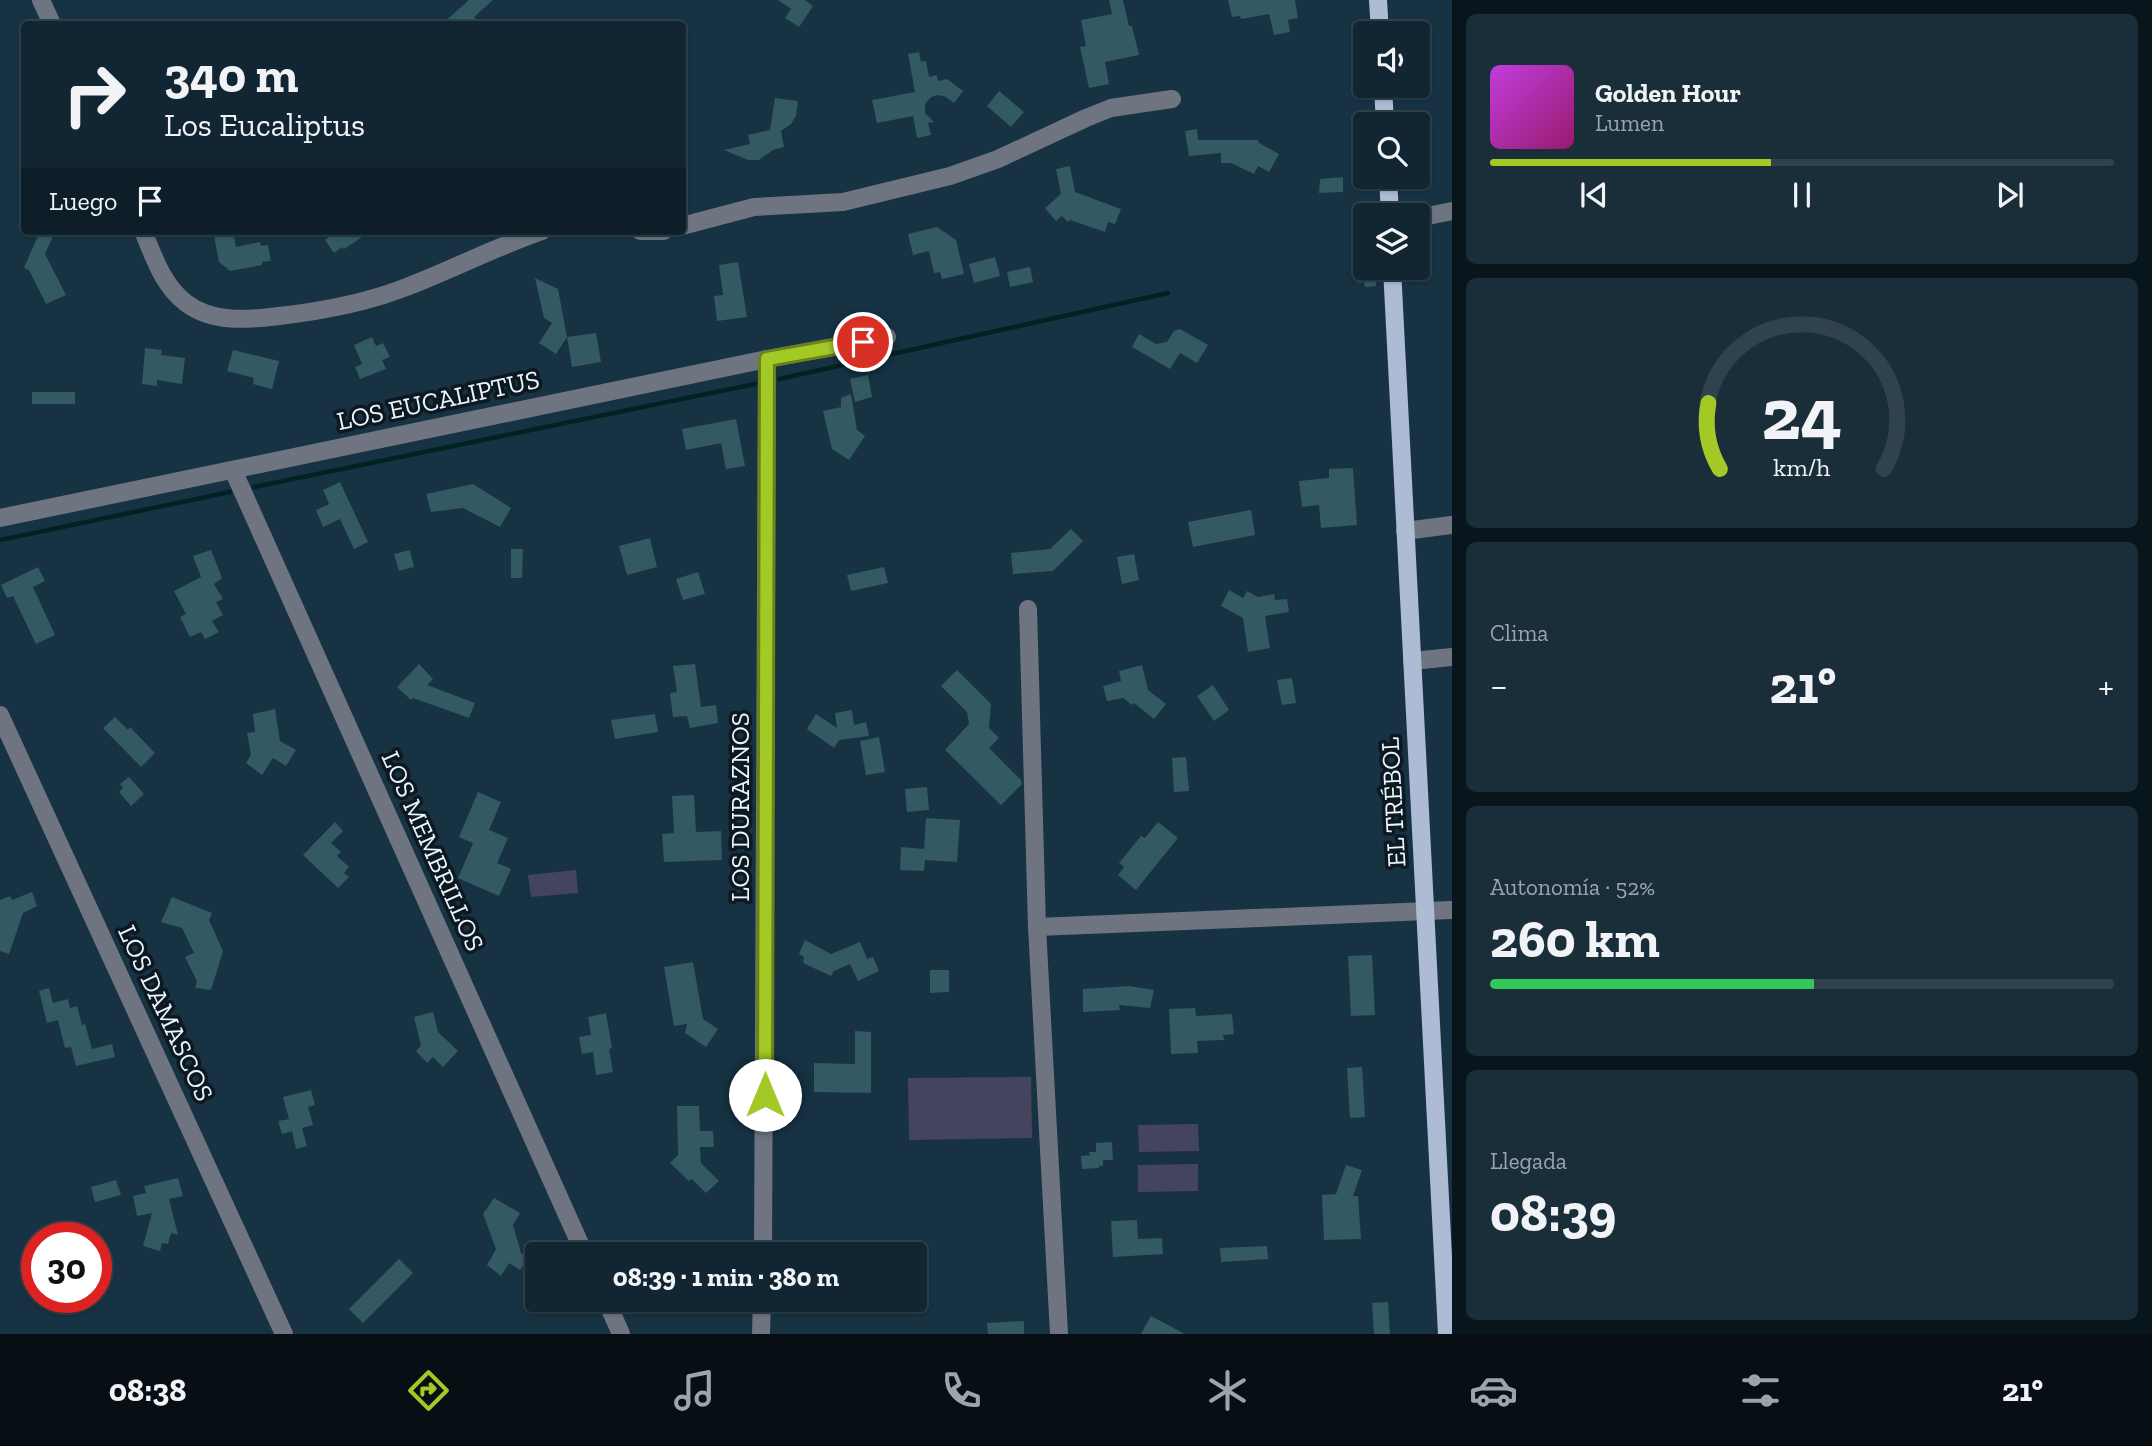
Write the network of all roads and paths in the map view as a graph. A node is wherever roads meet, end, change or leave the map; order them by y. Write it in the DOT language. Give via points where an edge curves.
graph roads {
  1 [pos="41,0"];
  2 [pos="1378,0"];
  3 [pos="51,21"];
  4 [pos="1379,21"];
  5 [pos="1172,99"];
  6 [pos="1452,211"];
  7 [pos="1430,216"];
  8 [pos="686,225"];
  9 [pos="145,235"];
  10 [pos="532,235"];
  11 [pos="1393,280"];
  12 [pos="887,337"];
  13 [pos="767,359"];
  14 [pos="233,470"];
  15 [pos="0,518"];
  16 [pos="1452,525"];
  17 [pos="1405,531"];
  18 [pos="1028,609"];
  19 [pos="1452,657"];
  20 [pos="1412,661"];
  21 [pos="0,715"];
  22 [pos="1452,910"];
  23 [pos="1425,912"];
  24 [pos="1037,928"];
  25 [pos="579,1242"];
  26 [pos="763,1242"];
  27 [pos="611,1312"];
  28 [pos="762,1312"];
  29 [pos="284,1334"];
  30 [pos="621,1334"];
  31 [pos="761,1334"];
  32 [pos="1059,1334"];
  33 [pos="1447,1334"];
  1 -- 3 [label="street"];
  2 -- 4 [label="main road"];
  5 -- 8 [label="street" via="1111,108 950,176 843,202 754,207"];
  6 -- 7 [label="street"];
  9 -- 10 [label="street" via="162,275 180,299 196,310 241,320 326,309 381,296"];
  11 -- 17 [label="main road, EL TRÉBOL"];
  12 -- 13 [label="street, LOS EUCALIPTUS"];
  13 -- 14 [label="street, LOS EUCALIPTUS"];
  13 -- 26 [label="street, LOS DURAZNOS"];
  14 -- 15 [label="street, LOS EUCALIPTUS"];
  14 -- 25 [label="street, LOS MEMBRILLOS"];
  16 -- 17 [label="street"];
  17 -- 20 [label="main road, EL TRÉBOL"];
  18 -- 24 [label="street"];
  19 -- 20 [label="street"];
  20 -- 23 [label="main road, EL TRÉBOL"];
  21 -- 29 [label="street, LOS DAMASCOS"];
  22 -- 23 [label="street"];
  23 -- 24 [label="street"];
  23 -- 33 [label="main road, EL TRÉBOL"];
  24 -- 32 [label="street"];
  27 -- 30 [label="street"];
  28 -- 31 [label="street"];
}
